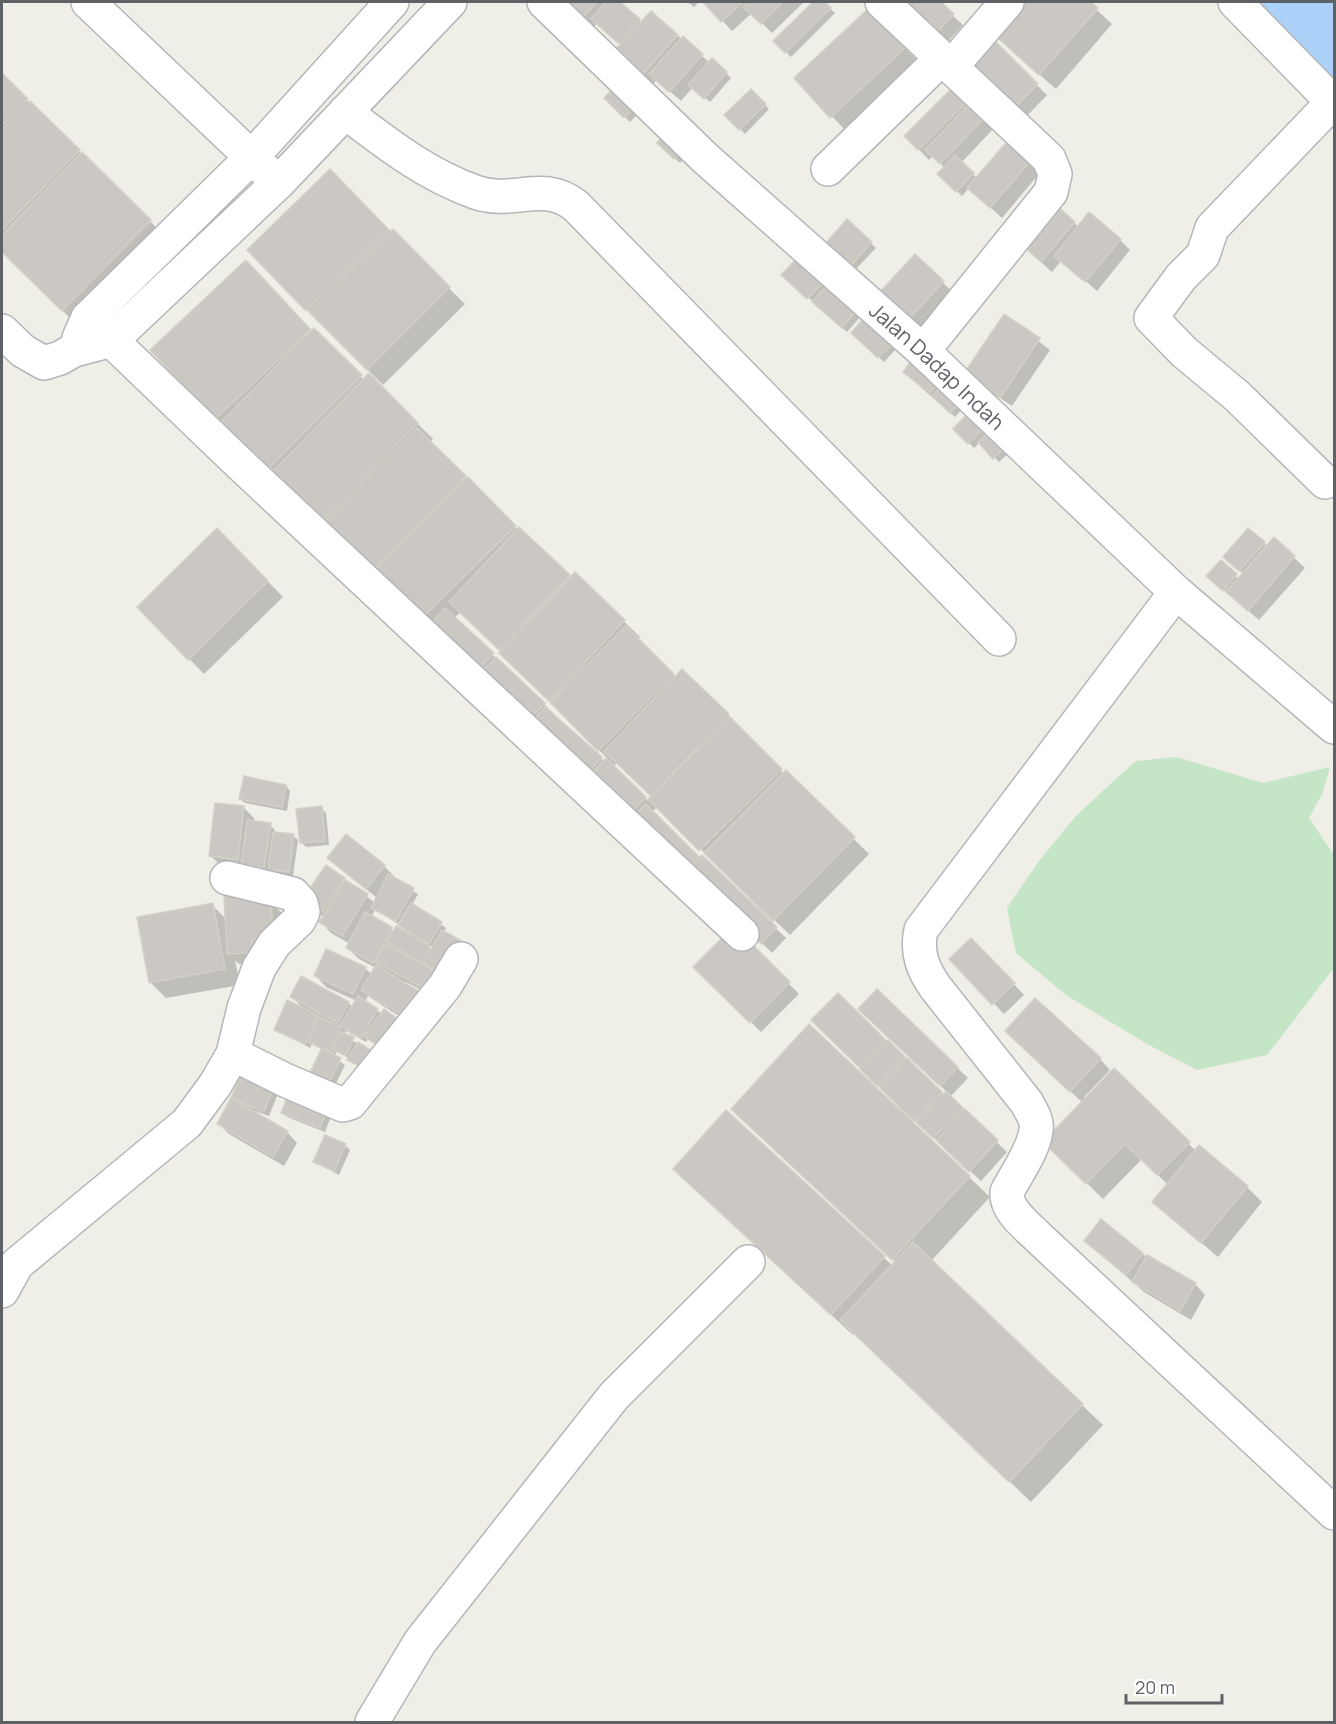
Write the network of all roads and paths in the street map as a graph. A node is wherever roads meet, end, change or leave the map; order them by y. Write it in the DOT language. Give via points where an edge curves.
graph roads {
  1 [pos="88,2"];
  2 [pos="392,2"];
  3 [pos="398,2"];
  4 [pos="450,2"];
  5 [pos="544,2"];
  6 [pos="882,2"];
  7 [pos="1006,2"];
  8 [pos="1235,2"];
  9 [pos="426,26"];
  10 [pos="947,62"];
  11 [pos="345,112"];
  12 [pos="251,158"];
  13 [pos="828,169"];
  14 [pos="279,182"];
  15 [pos="88,318"];
  16 [pos="2,330"];
  17 [pos="112,340"];
  18 [pos="74,350"];
  19 [pos="923,351"];
  20 [pos="1325,482"];
  21 [pos="1176,592"];
  22 [pos="999,639"];
  23 [pos="1335,727"];
  24 [pos="227,878"];
  25 [pos="742,934"];
  26 [pos="461,959"];
  27 [pos="233,1054"];
  28 [pos="748,1263"];
  29 [pos="2,1291"];
  30 [pos="1335,1513"];
  31 [pos="372,1722"];
  1 -- 12 [label="street"];
  2 -- 12 [label="street"];
  3 -- 9 [label="street"];
  4 -- 9 [label="street"];
  5 -- 19 [label="street, Jalan Dadap Indah" via="705,158"];
  6 -- 10 [label="street"];
  7 -- 10 [label="street"];
  8 -- 20 [label="street" via="1323,92 1329,100 1328,108 1212,228 1203,255 1151,318"];
  9 -- 11 [label="street"];
  10 -- 13 [label="street"];
  10 -- 19 [label="street" via="1049,159 1055,174 1052,192"];
  11 -- 14 [label="street"];
  11 -- 22 [label="street" via="421,169 475,192 502,197 550,192 564,196"];
  12 -- 14 [label="street"];
  12 -- 15 [label="street"];
  14 -- 17 [label="street"];
  15 -- 17 [label="street"];
  15 -- 18 [label="street"];
  16 -- 18 [label="street" via="23,351 44,363"];
  17 -- 18 [label="street"];
  17 -- 25 [label="street"];
  19 -- 21 [label="street, Jalan Dadap Indah"];
  21 -- 23 [label="street, Jalan Dadap Indah"];
  21 -- 30 [label="street" via="921,930 920,956 924,972 1034,1117 1037,1128 1033,1140 1007,1192 1010,1208"];
  24 -- 27 [label="street" via="293,894 303,912 274,944 260,968 244,1008"];
  26 -- 27 [label="street" via="445,986 350,1103 343,1105"];
  27 -- 29 [label="street" via="187,1123 17,1264"];
  28 -- 31 [label="street" via="614,1396 420,1642"];
}
